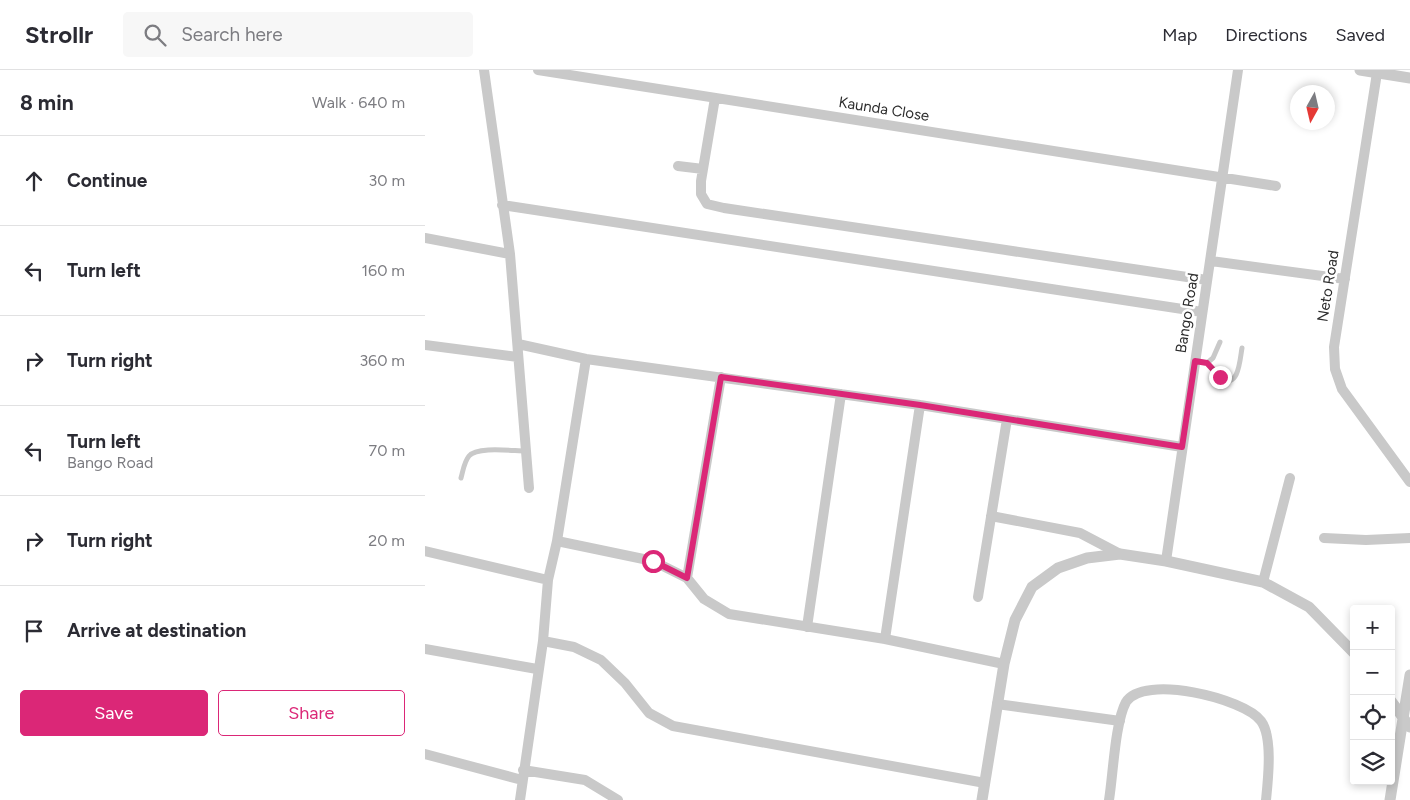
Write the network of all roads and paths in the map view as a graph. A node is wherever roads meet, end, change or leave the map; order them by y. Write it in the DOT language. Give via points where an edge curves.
graph roads {
  1 [pos="484,70"];
  2 [pos="538,70"];
  3 [pos="1239,70"];
  4 [pos="1360,70"];
  5 [pos="1377,73"];
  6 [pos="1410,78"];
  7 [pos="715,98"];
  8 [pos="678,166"];
  9 [pos="703,169"];
  10 [pos="1224,178"];
  11 [pos="1277,186"];
  12 [pos="502,205"];
  13 [pos="425,238"];
  14 [pos="510,254"];
  15 [pos="1211,261"];
  16 [pos="1345,279"];
  17 [pos="1207,280"];
  18 [pos="1202,312"];
  19 [pos="1220,342"];
  20 [pos="518,344"];
  21 [pos="425,345"];
  22 [pos="1242,348"];
  23 [pos="518,357"];
  24 [pos="586,358"];
  25 [pos="1195,361"];
  26 [pos="1207,363"];
  27 [pos="721,377"];
  28 [pos="841,394"];
  29 [pos="920,405"];
  30 [pos="1007,419"];
  31 [pos="1182,447"];
  32 [pos="526,451"];
  33 [pos="461,478"];
  34 [pos="1290,478"];
  35 [pos="1410,482"];
  36 [pos="529,488"];
  37 [pos="991,516"];
  38 [pos="1325,538"];
  39 [pos="1410,538"];
  40 [pos="557,541"];
  41 [pos="425,551"];
  42 [pos="1121,554"];
  43 [pos="1166,561"];
  44 [pos="687,578"];
  45 [pos="548,580"];
  46 [pos="1263,582"];
  47 [pos="978,597"];
  48 [pos="807,628"];
  49 [pos="885,639"];
  50 [pos="543,641"];
  51 [pos="425,649"];
  52 [pos="1351,650"];
  53 [pos="1005,664"];
  54 [pos="537,669"];
  55 [pos="1410,676"];
  56 [pos="997,704"];
  57 [pos="1395,706"];
  58 [pos="1120,721"];
  59 [pos="1407,722"];
  60 [pos="425,754"];
  61 [pos="522,775"];
  62 [pos="985,783"];
  63 [pos="520,800"];
  64 [pos="618,800"];
  65 [pos="982,800"];
  66 [pos="1109,800"];
  67 [pos="1266,800"];
  68 [pos="1390,800"];
  1 -- 12 [label="street"];
  2 -- 7 [label="street, Kaunda Close"];
  3 -- 10 [label="street, Bango Road"];
  4 -- 5 [label="street"];
  5 -- 6 [label="street"];
  5 -- 16 [label="street, Neto Road"];
  7 -- 9 [label="street"];
  7 -- 10 [label="street, Kaunda Close"];
  8 -- 9 [label="street"];
  9 -- 17 [label="street" via="701,194 707,204 724,208"];
  10 -- 11 [label="street, Kaunda Close"];
  10 -- 15 [label="street, Bango Road"];
  12 -- 14 [label="street"];
  12 -- 18 [label="street"];
  13 -- 14 [label="street"];
  14 -- 20 [label="street"];
  15 -- 16 [label="street"];
  15 -- 17 [label="street, Bango Road"];
  16 -- 35 [label="street, Neto Road" via="1334,347 1335,369 1342,389"];
  17 -- 18 [label="street, Bango Road"];
  18 -- 25 [label="street, Bango Road"];
  19 -- 26 [label="lane"];
  20 -- 23 [label="street"];
  20 -- 24 [label="street"];
  21 -- 23 [label="street"];
  22 -- 26 [label="lane" via="1235,378 1223,380"];
  23 -- 32 [label="street"];
  24 -- 27 [label="street"];
  24 -- 40 [label="street"];
  25 -- 26 [label="lane"];
  25 -- 31 [label="street, Bango Road"];
  27 -- 28 [label="street"];
  27 -- 44 [label="street"];
  28 -- 29 [label="street"];
  28 -- 48 [label="street"];
  29 -- 30 [label="street"];
  29 -- 49 [label="street"];
  30 -- 31 [label="street"];
  30 -- 37 [label="street"];
  31 -- 43 [label="street, Bango Road"];
  32 -- 33 [label="lane" via="477,450 469,454"];
  32 -- 36 [label="street"];
  34 -- 46 [label="street"];
  37 -- 42 [label="street" via="1080,533"];
  37 -- 47 [label="street"];
  38 -- 39 [label="street"];
  40 -- 44 [label="street" via="653,561"];
  40 -- 45 [label="street"];
  41 -- 45 [label="street"];
  42 -- 43 [label="street"];
  42 -- 53 [label="street" via="1087,558 1059,568 1032,587 1015,620"];
  43 -- 46 [label="street"];
  44 -- 48 [label="street" via="704,599 729,614"];
  45 -- 50 [label="street"];
  46 -- 52 [label="street" via="1309,607"];
  48 -- 49 [label="street"];
  49 -- 53 [label="street"];
  50 -- 54 [label="street"];
  50 -- 62 [label="street" via="574,647 601,660 649,713 673,726"];
  51 -- 54 [label="street"];
  53 -- 56 [label="street"];
  54 -- 61 [label="street"];
  55 -- 59 [label="street"];
  56 -- 58 [label="street"];
  56 -- 62 [label="street"];
  57 -- 59 [label="street"];
  58 -- 66 [label="street"];
  58 -- 67 [label="street" via="1127,701 1139,692 1171,689 1212,696 1244,707 1261,721 1268,740"];
  59 -- 68 [label="street"];
  60 -- 61 [label="street"];
  61 -- 63 [label="street"];
  61 -- 64 [label="street" via="585,780"];
  62 -- 65 [label="street"];
}
